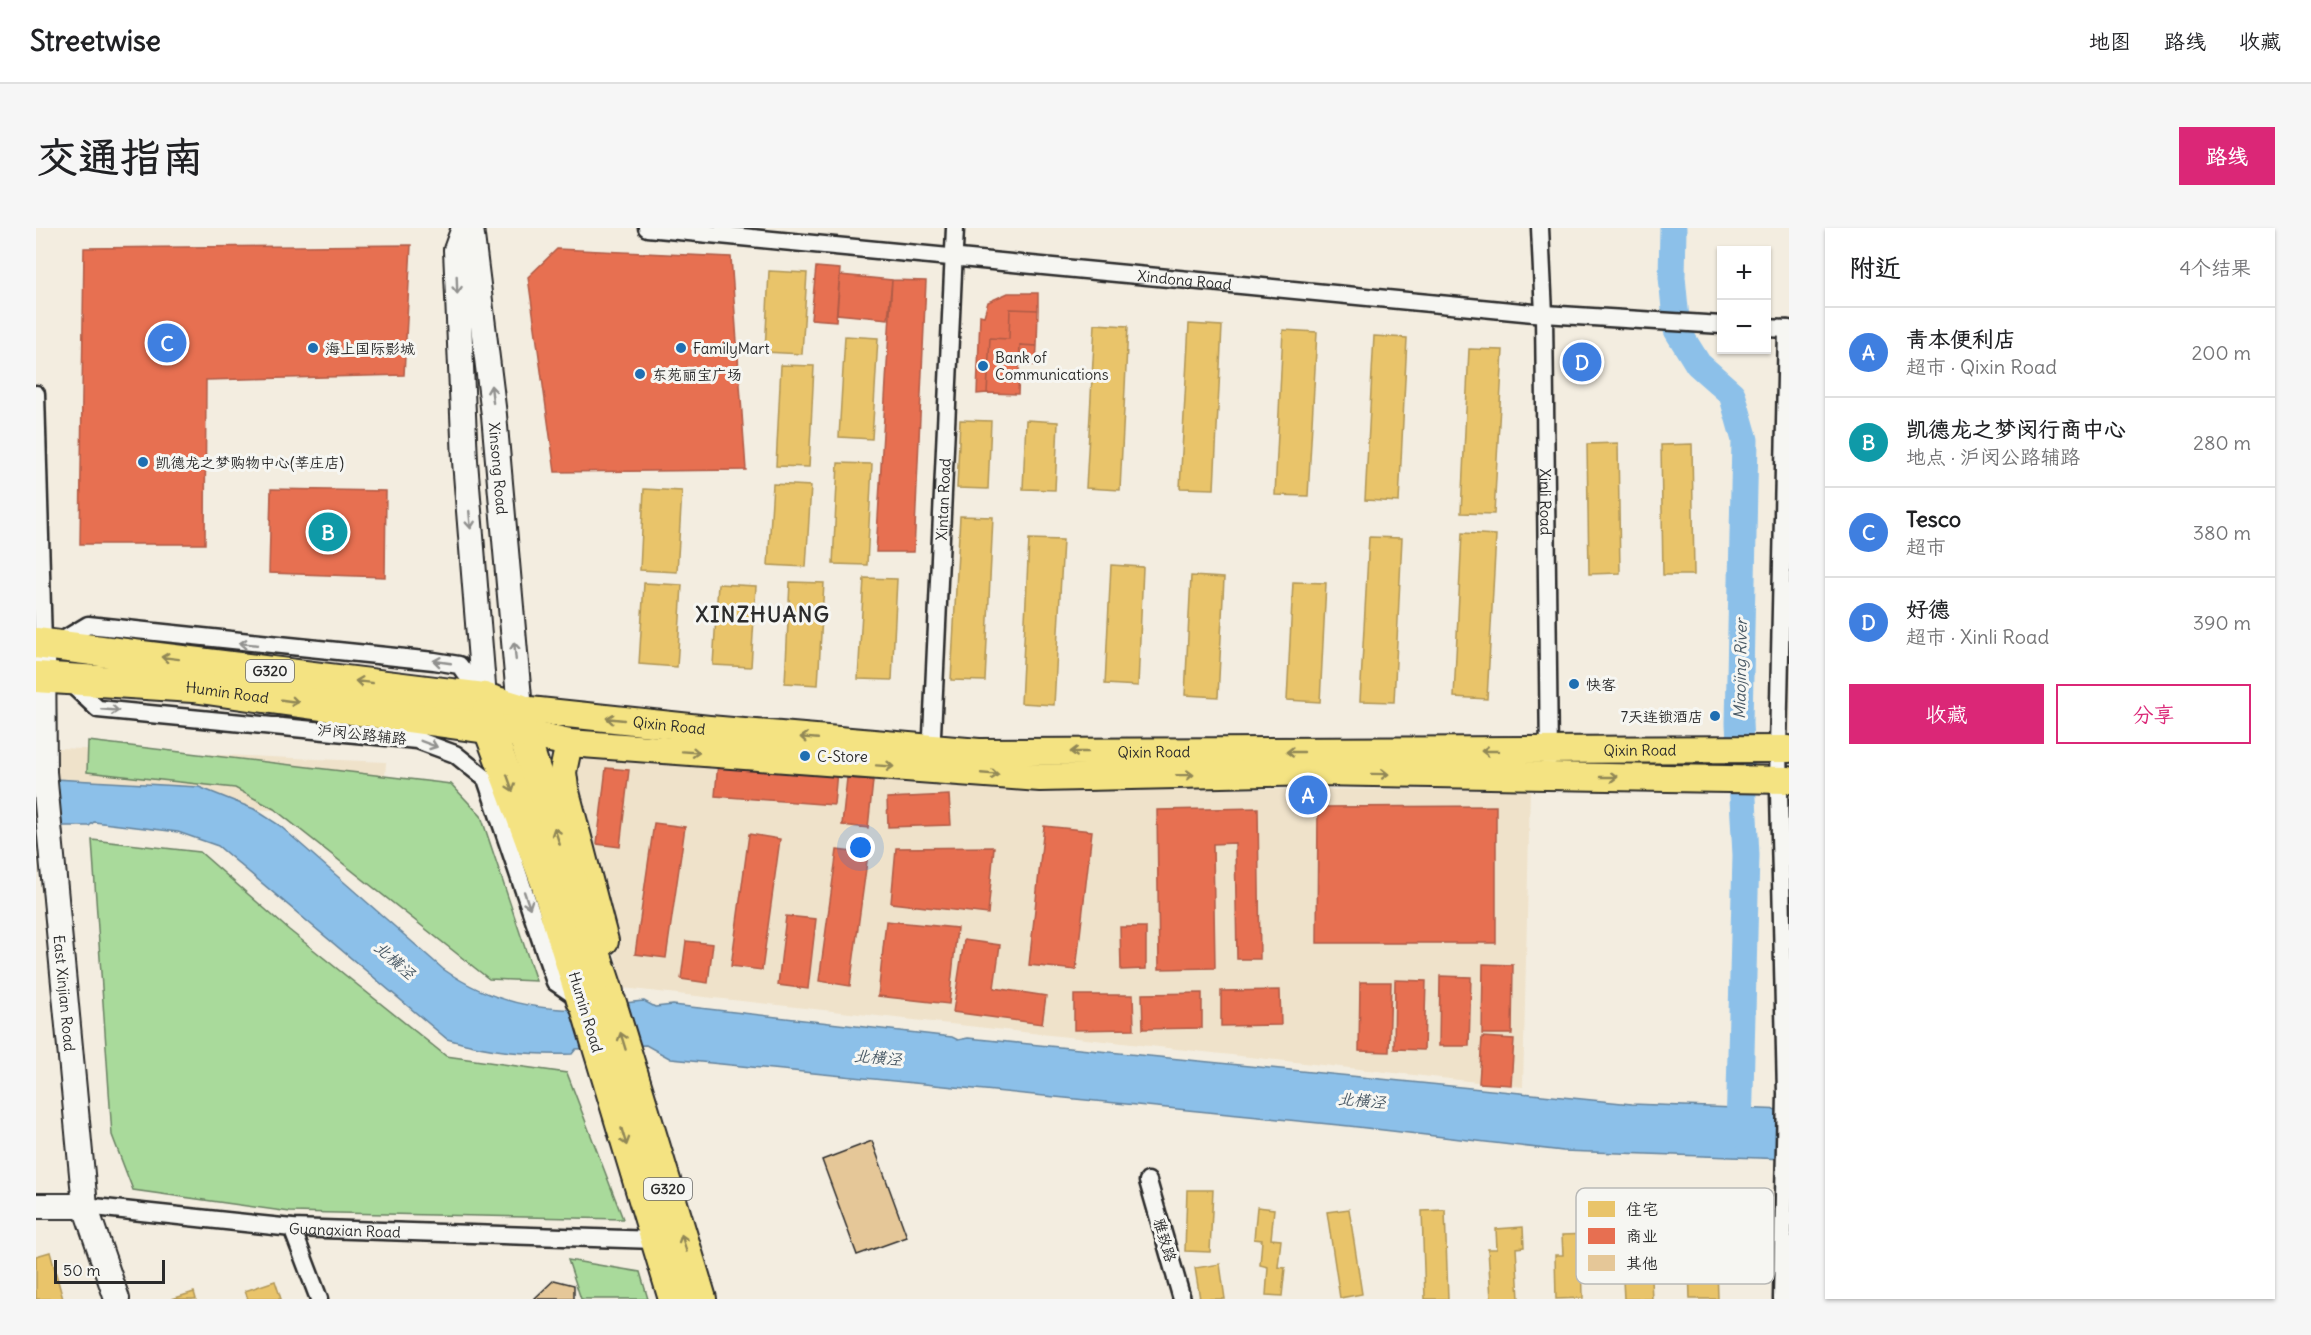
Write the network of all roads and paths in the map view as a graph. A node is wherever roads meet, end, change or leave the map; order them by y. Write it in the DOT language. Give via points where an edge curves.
graph roads {
  1 [pos="464,228"];
  2 [pos="471,228"];
  3 [pos="647,228"];
  4 [pos="955,228"];
  5 [pos="1540,228"];
  6 [pos="954,258"];
  7 [pos="1544,314"];
  8 [pos="1713,324"];
  9 [pos="1771,328"];
  10 [pos="1788,329"];
  11 [pos="36,394"];
  12 [pos="45,644"];
  13 [pos="48,677"];
  14 [pos="484,698"];
  15 [pos="521,721"];
  16 [pos="489,729"];
  17 [pos="569,743"];
  18 [pos="1775,749"];
  19 [pos="1548,751"];
  20 [pos="931,759"];
  21 [pos="1551,776"];
  22 [pos="1776,780"];
  23 [pos="597,1000"];
  24 [pos="621,1080"];
  25 [pos="1148,1181"];
  26 [pos="36,1206"];
  27 [pos="85,1206"];
  28 [pos="292,1228"];
  29 [pos="656,1240"];
  30 [pos="117,1299"];
  31 [pos="319,1299"];
  32 [pos="674,1299"];
  33 [pos="701,1299"];
  34 [pos="1182,1299"];
  35 [pos="1782,1299"];
  1 -- 14 [label="main road, one-way" via="456,250 464,450"];
  15 -- 2 [label="main road, Xinsong Road, one-way" via="494,415"];
  3 -- 6 [label="street, Xindong Road"];
  4 -- 6 [label="street, Xintan Road"];
  5 -- 7 [label="street, Xinli Road"];
  6 -- 7 [label="street, Xindong Road"];
  6 -- 20 [label="street, Xintan Road"];
  7 -- 8 [label="street, Xindong Road"];
  7 -- 19 [label="street, Xinli Road"];
  9 -- 10 [label="street"];
  10 -- 18 [label="street"];
  11 -- 12 [label="street"];
  12 -- 13 [label="main road, East Xinjian Road"];
  14 -- 12 [label="highway, Humin Road / G320, one-way"];
  13 -- 16 [label="highway, Humin Road / G320, one-way" via="194,687"];
  13 -- 23 [label="street, 沪闵公路辅路, one-way" via="98,709 417,740 455,754 486,779 555,982"];
  13 -- 27 [label="main road, East Xinjian Road" via="44,772"];
  14 -- 15 [label="highway, Humin Road / G320"];
  14 -- 16 [label="highway, Humin Road / G320"];
  15 -- 16 [label="highway, Humin Road / G320"];
  15 -- 17 [label="main road, Qixin Road"];
  20 -- 15 [label="main road, Qixin Road, one-way"];
  23 -- 15 [label="highway, Humin Road / G320, one-way"];
  16 -- 23 [label="highway, Humin Road / G320, one-way" via="546,882"];
  17 -- 20 [label="main road, Qixin Road, one-way"];
  17 -- 23 [label="main road" via="563,772 607,951"];
  18 -- 19 [label="main road, Qixin Road"];
  18 -- 22 [label="street"];
  19 -- 20 [label="main road, Qixin Road, one-way" via="979,752"];
  19 -- 21 [label="street, Xinli Road"];
  20 -- 21 [label="main road, Qixin Road, one-way" via="1040,778 1316,772"];
  21 -- 22 [label="main road, Qixin Road, one-way"];
  22 -- 35 [label="street" via="1786,1094"];
  23 -- 24 [label="highway, Humin Road / G320"];
  24 -- 29 [label="highway, Humin Road / G320, one-way"];
  33 -- 24 [label="highway, Humin Road / G320, one-way"];
  25 -- 34 [label="street, 雅致路"];
  26 -- 27 [label="main road, Guangxian Road"];
  27 -- 28 [label="street, Guangxian Road"];
  27 -- 30 [label="main road, East Xinjian Road"];
  28 -- 29 [label="street, Guangxian Road"];
  28 -- 31 [label="street"];
  29 -- 32 [label="highway, Humin Road / G320"];
}
